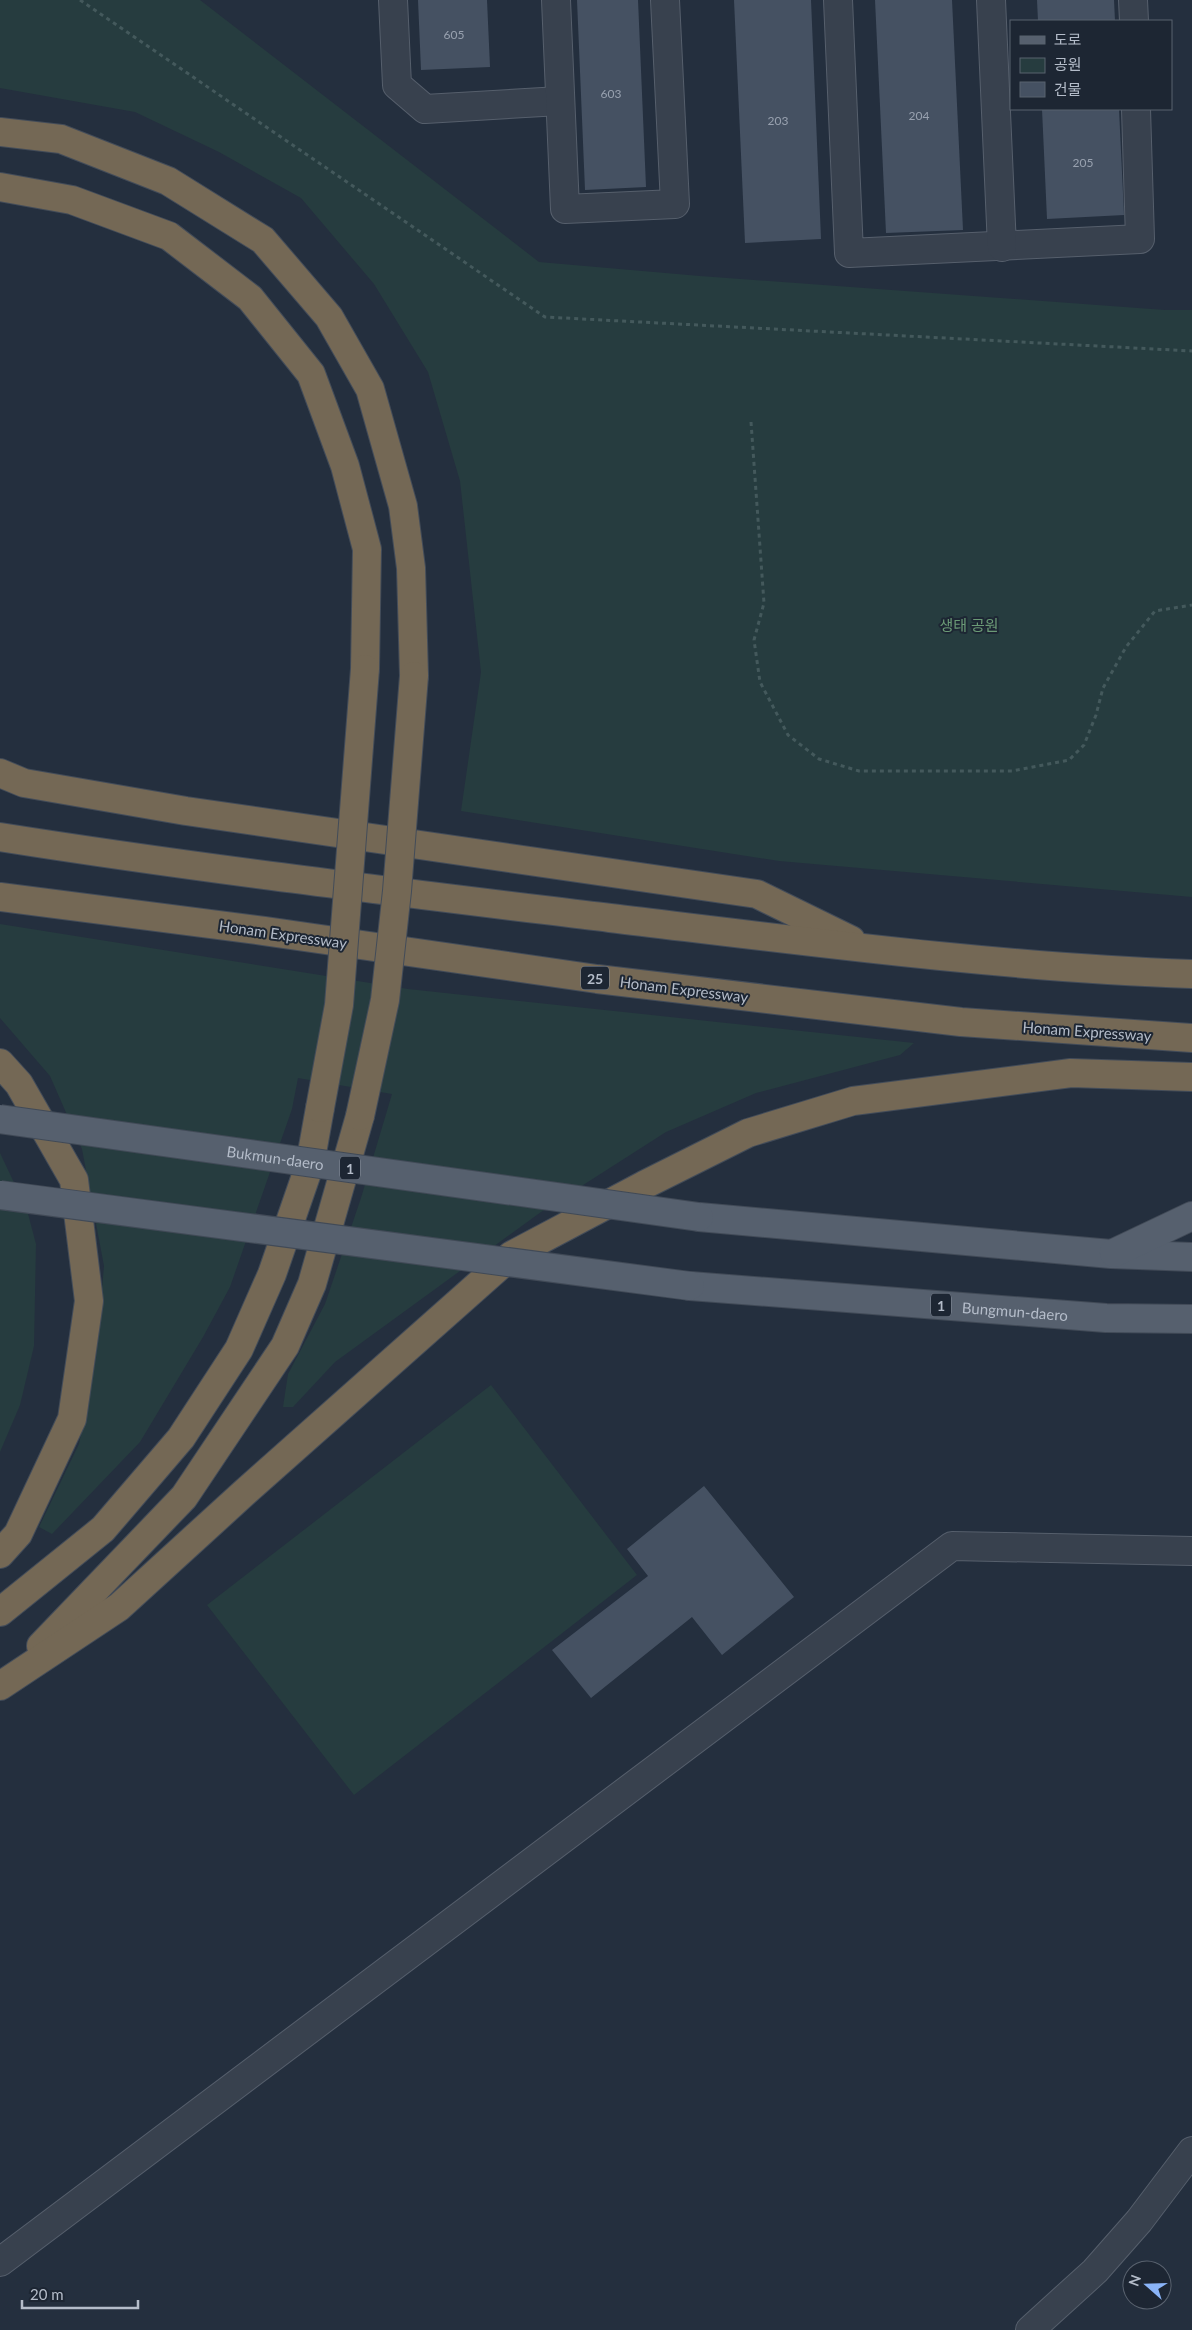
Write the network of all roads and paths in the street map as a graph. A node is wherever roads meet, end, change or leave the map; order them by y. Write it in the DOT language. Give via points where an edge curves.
graph roads {
  1 [pos="80,0"];
  2 [pos="393,0"];
  3 [pos="556,0"];
  4 [pos="666,0"];
  5 [pos="838,0"];
  6 [pos="991,0"];
  7 [pos="1133,0"];
  8 [pos="1134,20"];
  9 [pos="560,101"];
  10 [pos="1136,110"];
  11 [pos="0,132"];
  12 [pos="0,188"];
  13 [pos="1002,247"];
  14 [pos="1192,351"];
  15 [pos="751,422"];
  16 [pos="1192,605"];
  17 [pos="0,773"];
  18 [pos="0,837"];
  19 [pos="0,897"];
  20 [pos="870,949"];
  21 [pos="1192,974"];
  22 [pos="1192,1038"];
  23 [pos="0,1063"];
  24 [pos="1192,1077"];
  25 [pos="0,1119"];
  26 [pos="0,1195"];
  27 [pos="1192,1216"];
  28 [pos="1111,1254"];
  29 [pos="1192,1257"];
  30 [pos="1106,1318"];
  31 [pos="1192,1319"];
  32 [pos="1192,1323"];
  33 [pos="1192,1551"];
  34 [pos="0,1554"];
  35 [pos="0,1612"];
  36 [pos="4,1684"];
  37 [pos="1192,2151"];
  38 [pos="0,2262"];
  39 [pos="1030,2330"];
  1 -- 14 [label="path" via="544,317"];
  2 -- 9 [label="street" via="397,85 425,110"];
  3 -- 9 [label="street"];
  4 -- 9 [label="street" via="675,204 565,209"];
  5 -- 13 [label="street" via="849,253"];
  6 -- 13 [label="street"];
  7 -- 8 [label="street"];
  10 -- 13 [label="street" via="1140,239"];
  11 -- 36 [label="highway, bridge" via="61,139 168,180 263,240 329,317 370,389 403,506 411,568 414,676 385,1000 360,1116 312,1284 285,1346 184,1497"];
  12 -- 35 [label="highway, bridge" via="72,200 169,236 250,298 311,374 345,466 367,549 365,669 339,1005 310,1164 272,1274 239,1349 181,1438 103,1529"];
  15 -- 16 [label="path" via="764,603 754,640 760,682 788,735 819,759 859,771 1012,771 1068,760 1084,744 1103,688 1126,647 1155,611"];
  17 -- 20 [label="highway" via="24,783 186,811 757,894"];
  18 -- 20 [label="highway" via="404,892"];
  19 -- 22 [label="highway, Honam Expressway / 25" via="597,979 962,1022"];
  20 -- 21 [label="highway"];
  23 -- 34 [label="highway" via="19,1084 74,1180 89,1301 72,1419 18,1534"];
  24 -- 36 [label="highway" via="1071,1073 853,1101 748,1133 644,1185 512,1255 119,1607"];
  25 -- 28 [label="main road, Bukmun-daero / 1, bridge" via="699,1218"];
  26 -- 30 [label="main road, Bungmun-daero / 1, bridge" via="690,1286"];
  27 -- 28 [label="main road"];
  28 -- 29 [label="main road, 1"];
  30 -- 31 [label="main road, Bungmun-daero / 1"];
  30 -- 32 [label="main road"];
  33 -- 38 [label="street" via="952,1546"];
  37 -- 39 [label="street" via="1139,2221 1095,2271"];
}
